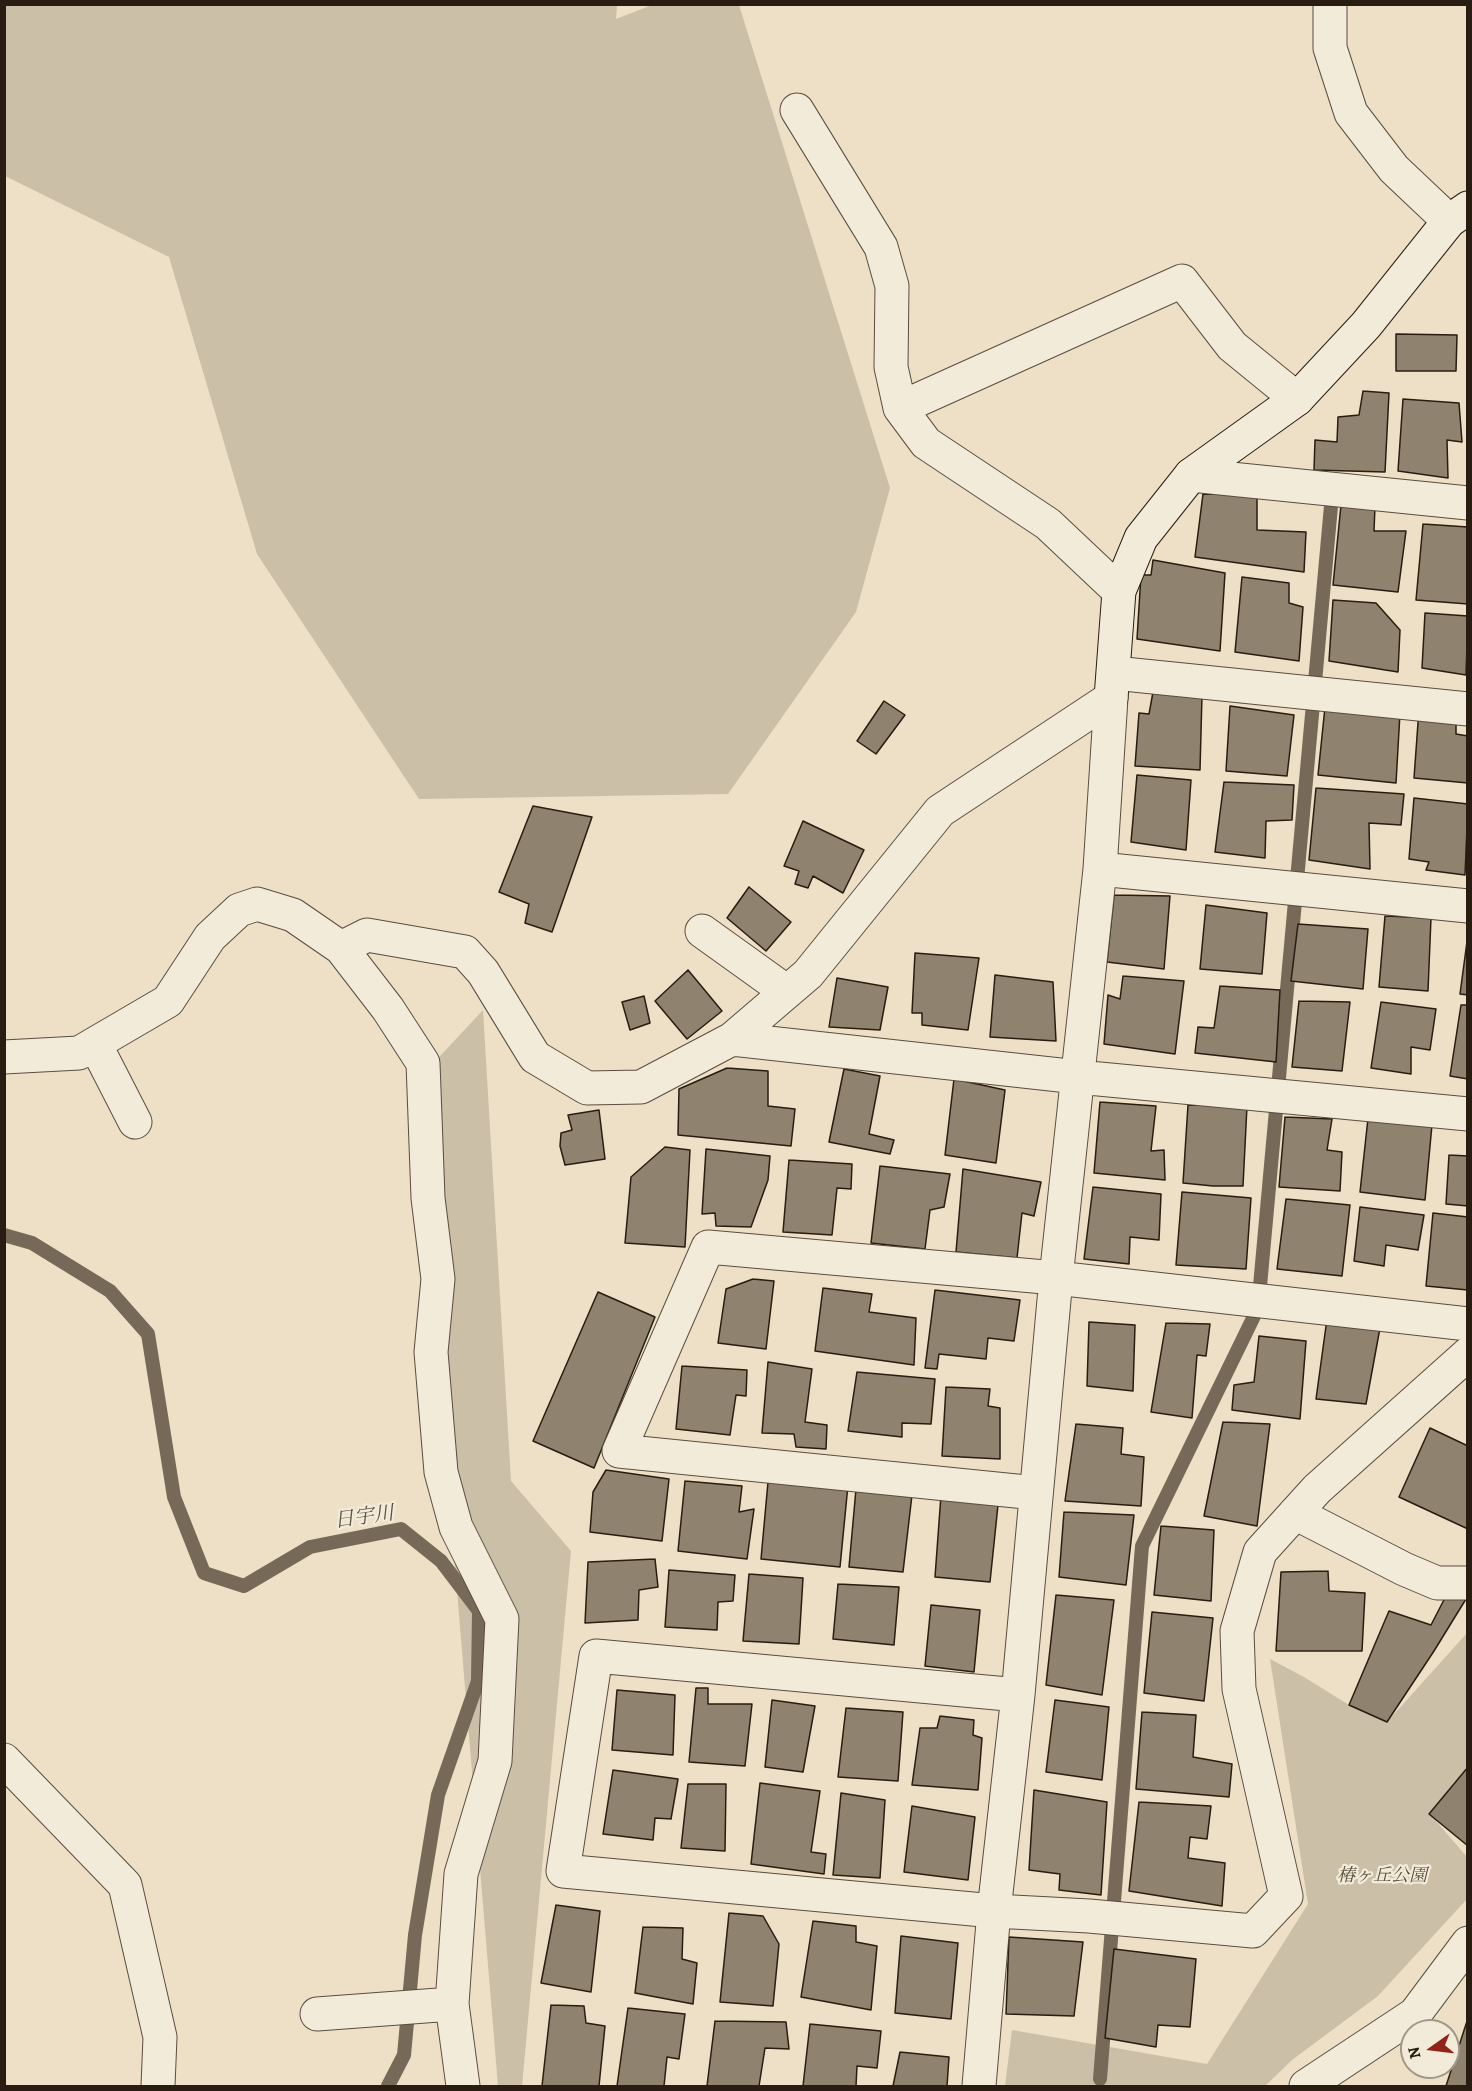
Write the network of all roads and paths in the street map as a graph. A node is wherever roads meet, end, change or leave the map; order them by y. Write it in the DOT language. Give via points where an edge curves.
graph roads {
  1 [pos="1330,4"];
  2 [pos="797,110"];
  3 [pos="1458,215"];
  4 [pos="1297,399"];
  5 [pos="900,408"];
  6 [pos="1191,476"];
  7 [pos="1467,504"];
  8 [pos="1119,591"];
  9 [pos="1113,686"];
  10 [pos="1467,709"];
  11 [pos="1100,869"];
  12 [pos="1467,906"];
  13 [pos="702,931"];
  14 [pos="341,948"];
  15 [pos="787,992"];
  16 [pos="732,1039"];
  17 [pos="95,1044"];
  18 [pos="4,1057"];
  19 [pos="1078,1077"];
  20 [pos="1467,1114"];
  21 [pos="135,1122"];
  22 [pos="1056,1278"];
  23 [pos="1467,1324"];
  24 [pos="1467,1354"];
  25 [pos="1036,1493"];
  26 [pos="1296,1513"];
  27 [pos="1467,1583"];
  28 [pos="1018,1695"];
  29 [pos="4,1760"];
  30 [pos="994,1911"];
  31 [pos="1467,1943"];
  32 [pos="445,2005"];
  33 [pos="317,2013"];
  34 [pos="158,2086"];
  35 [pos="463,2086"];
  36 [pos="979,2086"];
  37 [pos="1306,2086"];
  1 -- 3 [label="street" via="1330,48 1351,113 1394,169"];
  2 -- 5 [label="street" via="881,247 892,286 891,367"];
  3 -- 4 [label="street" via="1366,325"];
  4 -- 5 [label="street" via="1232,346 1182,281"];
  4 -- 6 [label="street"];
  5 -- 8 [label="street" via="926,443 1048,524"];
  6 -- 7 [label="street"];
  6 -- 8 [label="street" via="1141,538"];
  8 -- 9 [label="street"];
  9 -- 10 [label="street" via="1292,690"];
  9 -- 11 [label="street"];
  9 -- 15 [label="street" via="940,811 808,974"];
  11 -- 12 [label="street"];
  11 -- 19 [label="street"];
  13 -- 15 [label="street"];
  14 -- 16 [label="street" via="367,935 465,952 483,972 534,1057 586,1088 640,1087"];
  14 -- 17 [label="street" via="293,915 257,904 239,910 210,937 168,1001"];
  14 -- 32 [label="street" via="423,1063 428,1198 438,1280 431,1352 441,1472 456,1527 502,1619 495,1761 461,1874"];
  15 -- 16 [label="street"];
  16 -- 19 [label="street"];
  17 -- 18 [label="street" via="79,1053"];
  17 -- 21 [label="street"];
  19 -- 20 [label="street"];
  19 -- 22 [label="street"];
  22 -- 23 [label="street"];
  22 -- 25 [label="street"];
  22 -- 25 [label="street" via="708,1247 620,1451"];
  24 -- 26 [label="street" via="1317,1489"];
  25 -- 28 [label="street"];
  26 -- 27 [label="street" via="1437,1583"];
  26 -- 30 [label="street" via="1260,1552 1237,1631 1239,1689 1286,1896 1252,1931"];
  28 -- 30 [label="street"];
  28 -- 30 [label="street" via="596,1656 562,1871"];
  29 -- 34 [label="street" via="125,1885 160,2037"];
  30 -- 36 [label="street"];
  31 -- 37 [label="street" via="1415,2014"];
  32 -- 33 [label="street"];
  32 -- 35 [label="street"];
}
